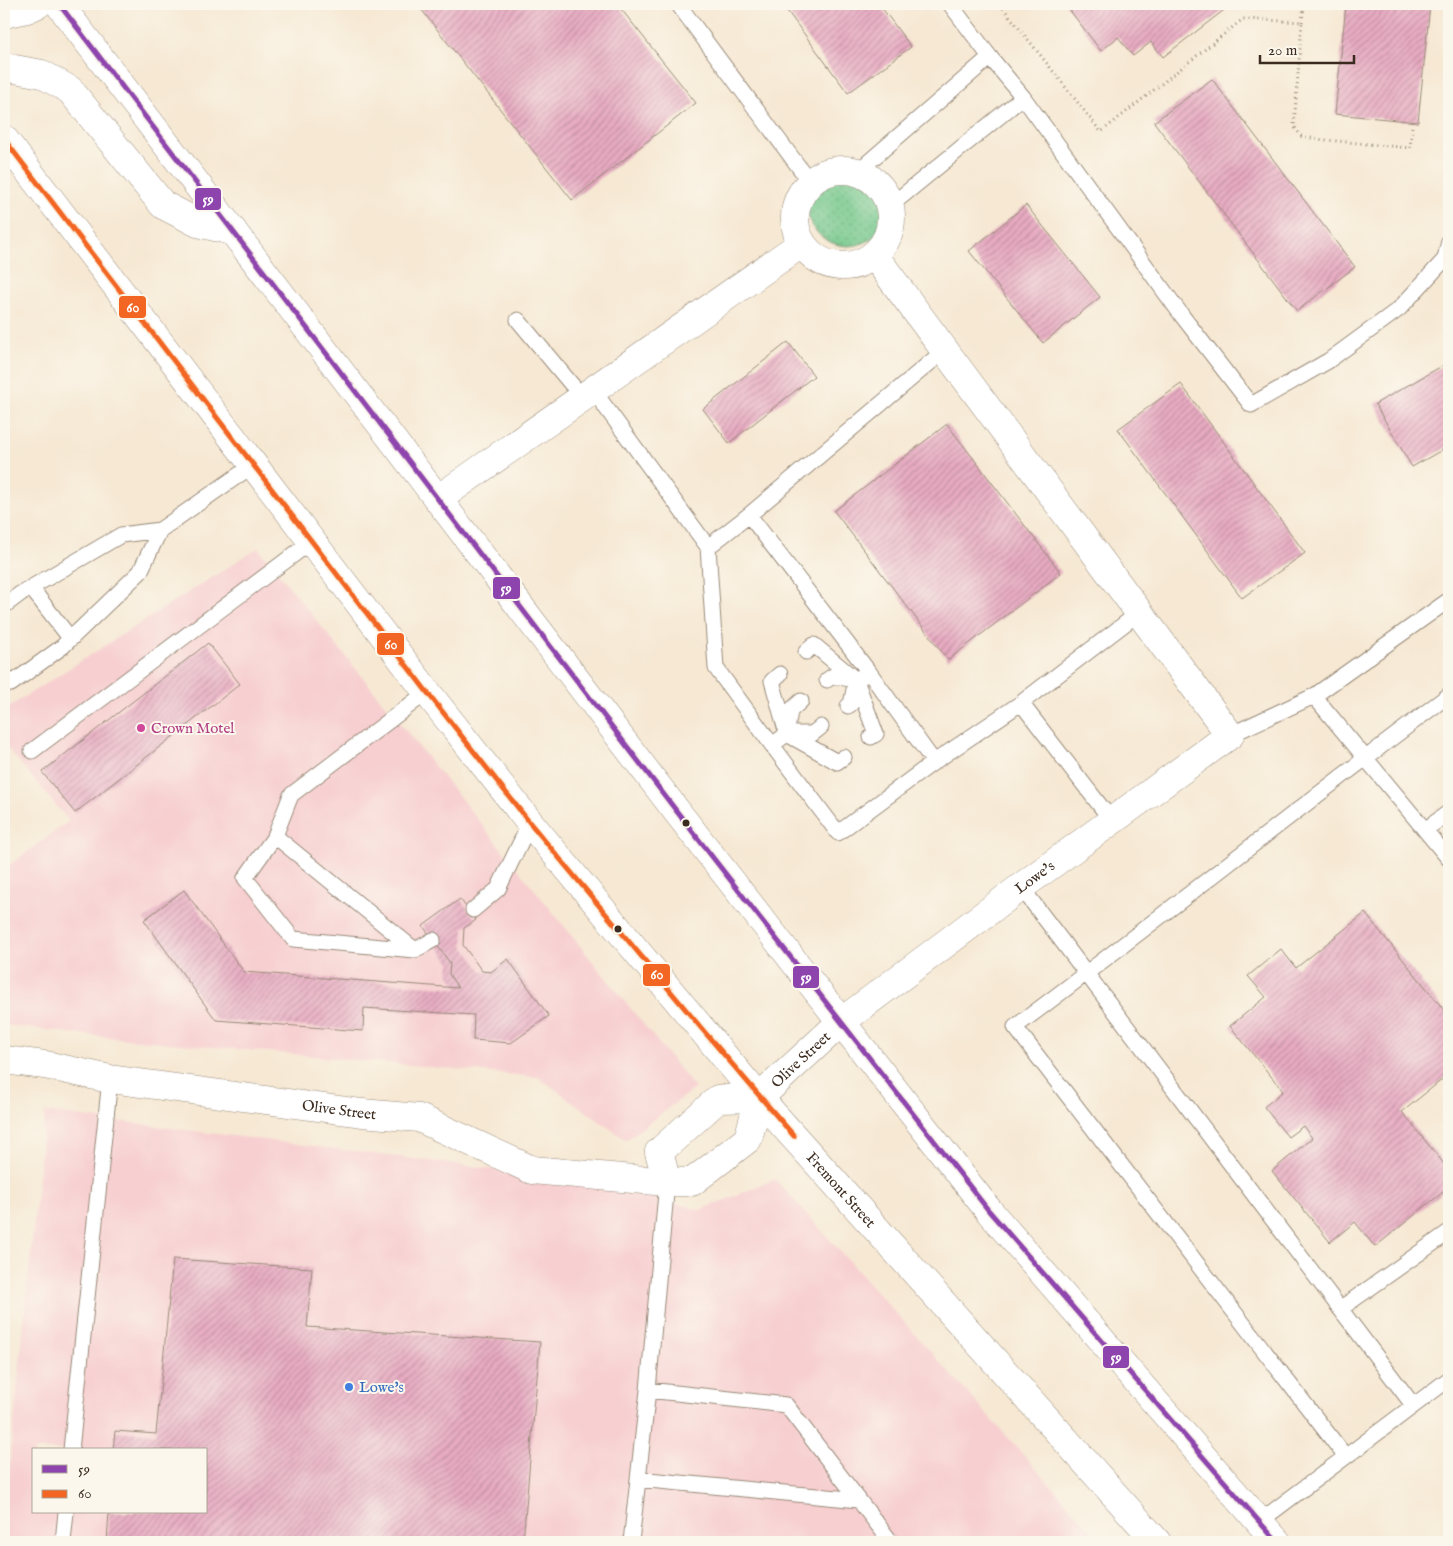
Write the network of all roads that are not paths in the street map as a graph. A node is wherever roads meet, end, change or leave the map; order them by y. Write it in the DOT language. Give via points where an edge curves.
graph roads {
  1 [pos="38,4"];
  2 [pos="59,4"];
  3 [pos="678,4"];
  4 [pos="950,4"];
  5 [pos="4,14"];
  6 [pos="990,57"];
  7 [pos="4,67"];
  8 [pos="1023,97"];
  9 [pos="5,144"];
  10 [pos="858,172"];
  11 [pos="810,182"];
  12 [pos="890,206"];
  13 [pos="233,231"];
  14 [pos="1449,241"];
  15 [pos="801,244"];
  16 [pos="874,255"];
  17 [pos="518,320"];
  18 [pos="945,350"];
  19 [pos="588,393"];
  20 [pos="253,465"];
  21 [pos="438,499"];
  22 [pos="749,515"];
  23 [pos="160,530"];
  24 [pos="312,541"];
  25 [pos="708,547"];
  26 [pos="31,588"];
  27 [pos="1449,600"];
  28 [pos="4,606"];
  29 [pos="1140,612"];
  30 [pos="70,638"];
  31 [pos="806,652"];
  32 [pos="869,672"];
  33 [pos="780,674"];
  34 [pos="4,675"];
  35 [pos="827,680"];
  36 [pos="856,680"];
  37 [pos="427,692"];
  38 [pos="1449,695"];
  39 [pos="1314,696"];
  40 [pos="801,701"];
  41 [pos="1021,703"];
  42 [pos="848,706"];
  43 [pos="821,727"];
  44 [pos="787,734"];
  45 [pos="1230,735"];
  46 [pos="871,737"];
  47 [pos="772,745"];
  48 [pos="32,751"];
  49 [pos="1365,757"];
  50 [pos="844,758"];
  51 [pos="934,762"];
  52 [pos="1449,812"];
  53 [pos="1112,821"];
  54 [pos="530,823"];
  55 [pos="1425,830"];
  56 [pos="275,836"];
  57 [pos="1449,859"];
  58 [pos="1021,887"];
  59 [pos="473,910"];
  60 [pos="433,940"];
  61 [pos="414,950"];
  62 [pos="1086,973"];
  63 [pos="841,1022"];
  64 [pos="4,1060"];
  65 [pos="110,1079"];
  66 [pos="759,1098"];
  67 [pos="666,1182"];
  68 [pos="1449,1232"];
  69 [pos="1340,1309"];
  70 [pos="1449,1379"];
  71 [pos="648,1390"];
  72 [pos="1413,1406"];
  73 [pos="72,1448"];
  74 [pos="1346,1456"];
  75 [pos="638,1479"];
  76 [pos="859,1500"];
  77 [pos="66,1514"];
  78 [pos="1258,1522"];
  79 [pos="64,1542"];
  80 [pos="631,1542"];
  81 [pos="892,1542"];
  82 [pos="1156,1542"];
  83 [pos="1276,1542"];
  1 -- 5 [label="main road"];
  2 -- 13 [label="main road"];
  3 -- 11 [label="lane"];
  4 -- 6 [label="lane"];
  6 -- 8 [label="lane"];
  6 -- 10 [label="lane"];
  7 -- 13 [label="main road" via="42,74 70,90 163,205 198,224"];
  8 -- 12 [label="lane"];
  8 -- 14 [label="lane" via="1251,405 1328,361 1399,309 1445,259"];
  9 -- 20 [label="main road, Fremont Street"];
  10 -- 11 [label="main road" via="841,169 824,173"];
  10 -- 12 [label="main road" via="884,192"];
  11 -- 15 [label="main road" via="794,211 795,228"];
  12 -- 16 [label="main road" via="892,221 888,235"];
  13 -- 21 [label="main road"];
  15 -- 16 [label="main road" via="812,256 842,267"];
  15 -- 19 [label="main road"];
  16 -- 18 [label="main road"];
  17 -- 19 [label="lane"];
  18 -- 22 [label="lane"];
  18 -- 29 [label="main road"];
  19 -- 21 [label="main road"];
  19 -- 25 [label="lane"];
  20 -- 23 [label="lane"];
  20 -- 24 [label="main road, Fremont Street"];
  21 -- 63 [label="main road"];
  22 -- 25 [label="lane"];
  22 -- 32 [label="lane"];
  23 -- 26 [label="lane" via="121,535"];
  23 -- 30 [label="lane" via="140,572"];
  24 -- 37 [label="main road, Fremont Street"];
  24 -- 48 [label="lane"];
  25 -- 47 [label="lane" via="716,668"];
  26 -- 28 [label="lane"];
  26 -- 30 [label="lane"];
  27 -- 39 [label="lane"];
  29 -- 41 [label="lane"];
  29 -- 45 [label="main road"];
  30 -- 34 [label="lane" via="11,684"];
  31 -- 36 [label="lane" via="814,645"];
  32 -- 36 [label="lane"];
  32 -- 51 [label="lane"];
  33 -- 44 [label="lane" via="772,681"];
  35 -- 36 [label="lane" via="832,676"];
  36 -- 42 [label="lane"];
  36 -- 46 [label="lane" via="876,734"];
  37 -- 54 [label="main road, Fremont Street"];
  37 -- 56 [label="lane" via="291,795"];
  38 -- 49 [label="lane"];
  39 -- 45 [label="lane"];
  39 -- 49 [label="lane"];
  40 -- 44 [label="lane" via="790,711"];
  41 -- 51 [label="lane"];
  41 -- 53 [label="lane"];
  43 -- 44 [label="lane" via="812,734"];
  44 -- 47 [label="lane"];
  44 -- 50 [label="lane" via="837,762"];
  45 -- 53 [label="main road, Lowe's"];
  47 -- 51 [label="lane" via="838,833"];
  49 -- 55 [label="lane"];
  49 -- 62 [label="lane"];
  52 -- 55 [label="lane"];
  53 -- 58 [label="main road, Lowe's"];
  54 -- 59 [label="lane" via="498,889"];
  54 -- 66 [label="main road, Fremont Street"];
  55 -- 57 [label="lane"];
  56 -- 61 [label="lane"];
  56 -- 61 [label="lane" via="245,878 292,938"];
  58 -- 62 [label="lane"];
  58 -- 63 [label="main road, Lowe's"];
  60 -- 61 [label="lane"];
  62 -- 69 [label="lane"];
  62 -- 74 [label="lane" via="1014,1027"];
  63 -- 66 [label="main road, Olive Street"];
  63 -- 78 [label="main road" via="989,1212"];
  64 -- 65 [label="main road, Olive Street"];
  65 -- 67 [label="main road, Olive Street" via="418,1118 532,1170"];
  65 -- 73 [label="lane"];
  66 -- 67 [label="main road, Olive Street" via="748,1140 692,1182"];
  66 -- 67 [label="main road, Olive Street" via="718,1098 659,1152"];
  66 -- 82 [label="main road, Fremont Street"];
  67 -- 71 [label="lane"];
  68 -- 69 [label="lane"];
  69 -- 72 [label="lane"];
  70 -- 72 [label="lane"];
  71 -- 75 [label="lane"];
  71 -- 76 [label="lane" via="786,1405"];
  72 -- 74 [label="lane"];
  74 -- 78 [label="lane"];
  75 -- 76 [label="lane"];
  75 -- 80 [label="lane"];
  76 -- 81 [label="lane"];
  77 -- 79 [label="lane"];
  78 -- 83 [label="main road"];
}
